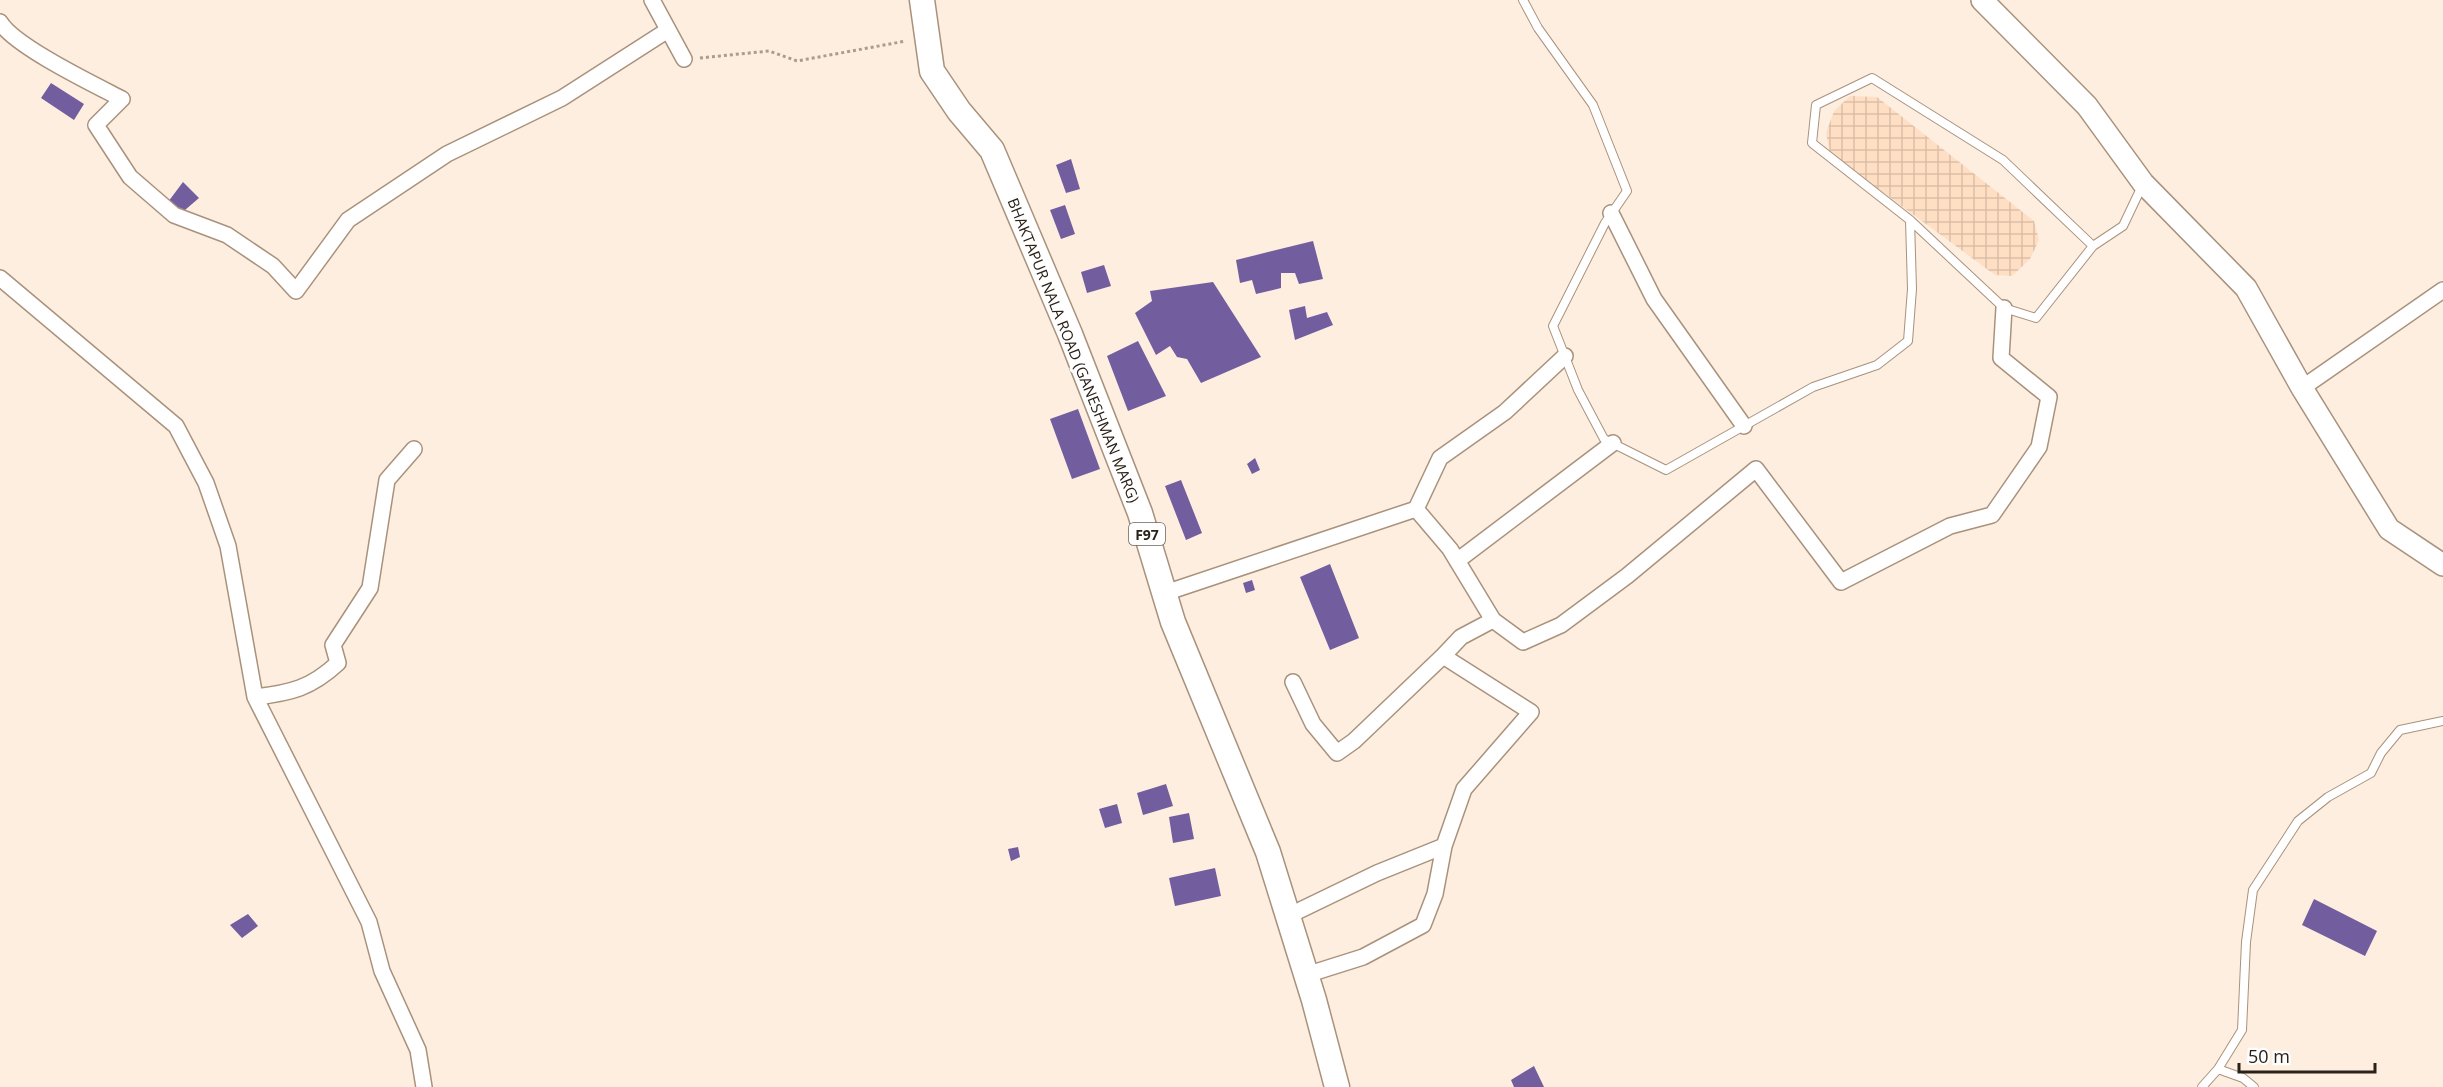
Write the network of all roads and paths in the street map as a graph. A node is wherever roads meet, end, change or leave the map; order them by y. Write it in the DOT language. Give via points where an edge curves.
graph roads {
  1 [pos="652,0"];
  2 [pos="922,0"];
  3 [pos="1523,0"];
  4 [pos="1982,0"];
  5 [pos="0,22"];
  6 [pos="668,30"];
  7 [pos="926,39"];
  8 [pos="684,59"];
  9 [pos="2143,183"];
  10 [pos="1611,213"];
  11 [pos="1910,220"];
  12 [pos="2093,246"];
  13 [pos="0,278"];
  14 [pos="2443,290"];
  15 [pos="2004,308"];
  16 [pos="1564,356"];
  17 [pos="2302,388"];
  18 [pos="1744,426"];
  19 [pos="1613,443"];
  20 [pos="414,449"];
  21 [pos="1416,509"];
  22 [pos="1457,561"];
  23 [pos="2443,565"];
  24 [pos="1166,592"];
  25 [pos="1492,621"];
  26 [pos="1443,656"];
  27 [pos="1293,682"];
  28 [pos="255,697"];
  29 [pos="2443,721"];
  30 [pos="1444,846"];
  31 [pos="1288,916"];
  32 [pos="1306,975"];
  33 [pos="2218,1069"];
  34 [pos="424,1087"];
  35 [pos="1337,1087"];
  36 [pos="2202,1087"];
  37 [pos="2254,1087"];
  1 -- 6 [label="street"];
  2 -- 7 [label="main road, BHAKTAPUR NALA ROAD (GANESHMAN MARG) / F97"];
  3 -- 10 [label="lane" via="1538,28 1593,105 1627,191"];
  4 -- 9 [label="main road" via="2087,106"];
  5 -- 6 [label="street" via="4,30 122,99 96,124 130,177 174,215 227,235 273,266 296,291 348,220 447,154 562,98"];
  6 -- 8 [label="street"];
  7 -- 8 [label="path" via="797,61 769,51"];
  7 -- 24 [label="main road, BHAKTAPUR NALA ROAD (GANESHMAN MARG) / F97" via="932,71 992,150 1136,502"];
  9 -- 12 [label="lane" via="2123,226"];
  9 -- 17 [label="main road" via="2246,288"];
  10 -- 16 [label="lane" via="1553,326"];
  10 -- 18 [label="street" via="1654,299"];
  11 -- 12 [label="lane" via="1812,142 1816,105 1872,78 2003,160"];
  11 -- 15 [label="lane"];
  11 -- 18 [label="lane" via="1912,289 1908,341 1876,365 1813,387"];
  12 -- 15 [label="lane" via="2036,318"];
  13 -- 28 [label="street" via="176,426 206,483 228,546"];
  14 -- 17 [label="street"];
  15 -- 25 [label="street" via="2001,358 2049,397 2039,447 1992,515 1950,526 1841,582 1756,469 1655,554 1560,625 1523,642"];
  16 -- 19 [label="lane" via="1604,439"];
  16 -- 21 [label="street" via="1505,412 1440,458"];
  17 -- 23 [label="main road" via="2390,529"];
  18 -- 19 [label="lane" via="1666,470"];
  19 -- 22 [label="street"];
  20 -- 28 [label="street" via="387,480 370,588 333,645 339,663 320,680 287,694"];
  21 -- 22 [label="street"];
  21 -- 24 [label="street"];
  22 -- 25 [label="street"];
  24 -- 31 [label="main road, BHAKTAPUR NALA ROAD (GANESHMAN MARG) / F97" via="1173,622 1268,852"];
  25 -- 26 [label="street" via="1461,637"];
  26 -- 27 [label="street" via="1337,753 1313,724"];
  26 -- 30 [label="street" via="1532,712 1464,789"];
  28 -- 34 [label="street" via="369,922 382,971 418,1050"];
  29 -- 33 [label="lane" via="2400,730 2371,773 2328,797 2298,821 2253,890 2242,1030"];
  30 -- 31 [label="street"];
  30 -- 32 [label="street" via="1435,894 1423,925 1363,957"];
  31 -- 32 [label="main road, BHAKTAPUR NALA ROAD (GANESHMAN MARG) / F97"];
  32 -- 35 [label="main road, BHAKTAPUR NALA ROAD (GANESHMAN MARG) / F97"];
  33 -- 36 [label="lane"];
  33 -- 37 [label="lane" via="2243,1078"];
}
